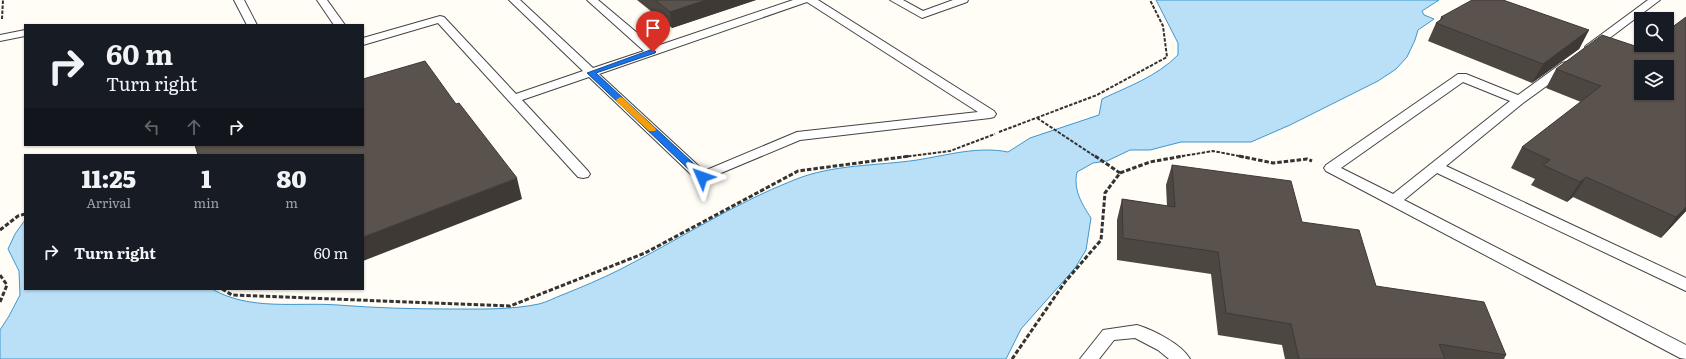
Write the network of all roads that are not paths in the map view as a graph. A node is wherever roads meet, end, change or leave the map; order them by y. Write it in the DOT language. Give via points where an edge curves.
graph roads {
  1 [pos="239,0"];
  2 [pos="322,0"];
  3 [pos="514,0"];
  4 [pos="592,0"];
  5 [pos="803,0"];
  6 [pos="811,0"];
  7 [pos="895,0"];
  8 [pos="963,0"];
  9 [pos="1655,0"];
  10 [pos="251,24"];
  11 [pos="339,24"];
  12 [pos="24,33"];
  13 [pos="0,38"];
  14 [pos="364,42"];
  15 [pos="653,52"];
  16 [pos="591,73"];
  17 [pos="514,99"];
  18 [pos="1519,100"];
  19 [pos="1436,167"];
  20 [pos="583,174"];
  21 [pos="1394,201"];
  22 [pos="1686,285"];
  23 [pos="1686,353"];
  24 [pos="1089,359"];
  25 [pos="1181,359"];
  1 -- 10 [label="lane"];
  2 -- 11 [label="lane"];
  3 -- 16 [label="lane"];
  4 -- 15 [label="lane"];
  5 -- 15 [label="lane"];
  6 -- 16 [label="lane" via="990,114 797,136 702,177"];
  7 -- 8 [label="lane" via="922,15"];
  9 -- 18 [label="lane"];
  12 -- 13 [label="lane"];
  14 -- 17 [label="lane" via="440,19"];
  15 -- 16 [label="lane"];
  16 -- 17 [label="lane"];
  17 -- 20 [label="lane"];
  18 -- 19 [label="lane"];
  18 -- 21 [label="lane" via="1462,77 1331,168"];
  19 -- 21 [label="lane"];
  19 -- 22 [label="lane"];
  21 -- 23 [label="lane"];
  24 -- 25 [label="lane" via="1110,334 1137,331 1164,345"];
}
